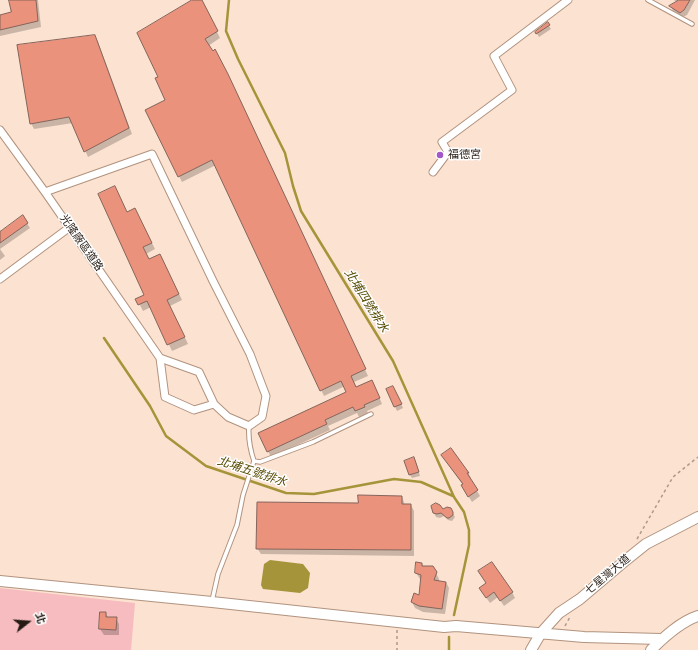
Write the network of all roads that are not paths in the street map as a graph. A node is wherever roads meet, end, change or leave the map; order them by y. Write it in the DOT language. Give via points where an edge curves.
graph roads {
  1 [pos="568,0"];
  2 [pos="648,0"];
  3 [pos="692,24"];
  4 [pos="0,130"];
  5 [pos="433,172"];
  6 [pos="45,192"];
  7 [pos="70,227"];
  8 [pos="0,279"];
  9 [pos="160,358"];
  10 [pos="214,404"];
  11 [pos="371,414"];
  12 [pos="249,426"];
  13 [pos="254,461"];
  14 [pos="698,517"];
  15 [pos="0,581"];
  16 [pos="212,602"];
  17 [pos="698,616"];
  18 [pos="541,633"];
  19 [pos="661,639"];
  20 [pos="531,650"];
  21 [pos="651,650"];
  1 -- 5 [label="street" via="494,56 512,90 442,142 448,152"];
  2 -- 3 [label="lane"];
  4 -- 6 [label="street, 光隆廠區道路"];
  6 -- 7 [label="street, 光隆廠區道路"];
  6 -- 12 [label="street" via="152,154 250,354 266,396 262,417"];
  7 -- 8 [label="street"];
  7 -- 9 [label="street, 光隆廠區道路"];
  9 -- 10 [label="street" via="199,372"];
  9 -- 10 [label="street, 光隆廠區道路" via="165,397 194,410"];
  10 -- 12 [label="street" via="228,417"];
  11 -- 13 [label="lane" via="289,452 260,462"];
  12 -- 13 [label="lane" via="248,436"];
  13 -- 16 [label="lane" via="237,525 218,574"];
  14 -- 18 [label="street, 七星灣大道" via="646,544 580,599 559,613"];
  15 -- 16 [label="street"];
  16 -- 18 [label="street" via="396,623"];
  17 -- 19 [label="street"];
  18 -- 19 [label="street"];
  18 -- 20 [label="street, 七星灣大道"];
  19 -- 21 [label="street"];
}
